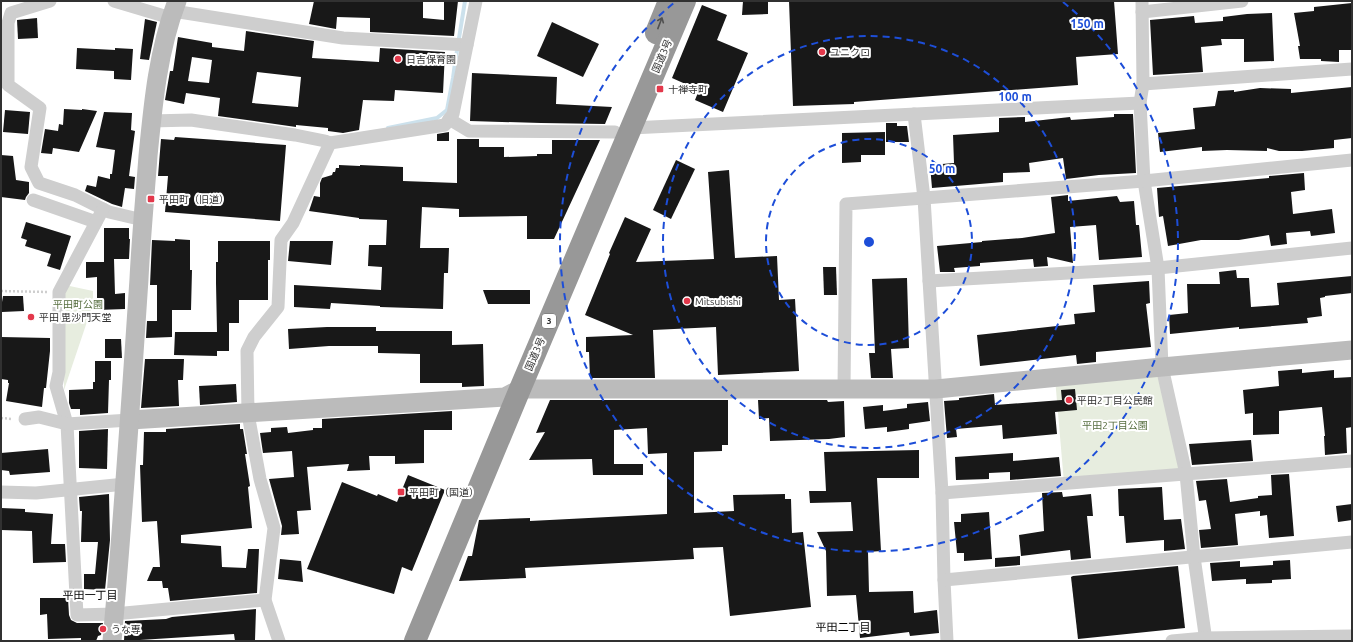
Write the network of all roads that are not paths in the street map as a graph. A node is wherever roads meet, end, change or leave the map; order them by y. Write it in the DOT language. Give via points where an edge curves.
graph roads {
  1 [pos="50,1"];
  2 [pos="114,1"];
  3 [pos="476,1"];
  4 [pos="668,1"];
  5 [pos="685,1"];
  6 [pos="1242,1"];
  7 [pos="1142,6"];
  8 [pos="174,10"];
  9 [pos="467,45"];
  10 [pos="1352,69"];
  11 [pos="1143,84"];
  12 [pos="1140,103"];
  13 [pos="914,114"];
  14 [pos="449,119"];
  15 [pos="151,121"];
  16 [pos="623,130"];
  17 [pos="330,144"];
  18 [pos="1352,160"];
  19 [pos="1144,181"];
  20 [pos="924,198"];
  21 [pos="34,200"];
  22 [pos="103,208"];
  23 [pos="143,220"];
  24 [pos="96,222"];
  25 [pos="1352,248"];
  26 [pos="1158,268"];
  27 [pos="929,281"];
  28 [pos="1352,350"];
  29 [pos="1162,367"];
  30 [pos="844,389"];
  31 [pos="936,389"];
  32 [pos="513,393"];
  33 [pos="248,414"];
  34 [pos="25,419"];
  35 [pos="130,420"];
  36 [pos="67,424"];
  37 [pos="1352,461"];
  38 [pos="1186,474"];
  39 [pos="124,484"];
  40 [pos="71,489"];
  41 [pos="1,492"];
  42 [pos="942,493"];
  43 [pos="1352,542"];
  44 [pos="1194,557"];
  45 [pos="944,580"];
  46 [pos="265,600"];
  47 [pos="114,614"];
  48 [pos="1352,636"];
  49 [pos="1206,640"];
  50 [pos="112,641"];
  51 [pos="280,641"];
  52 [pos="403,641"];
  53 [pos="416,641"];
  54 [pos="947,641"];
  55 [pos="1172,641"];
  1 -- 22 [label="street" via="11,13 8,23 8,85 40,108 31,167 39,183"];
  2 -- 8 [label="street"];
  3 -- 9 [label="street"];
  16 -- 4 [label="highway, 国道3号 / 3, one-way"];
  5 -- 16 [label="highway, 国道3号 / 3"];
  6 -- 7 [label="street"];
  7 -- 11 [label="street"];
  8 -- 9 [label="street" via="343,38"];
  8 -- 15 [label="street" via="160,59"];
  9 -- 14 [label="street" via="453,114"];
  10 -- 11 [label="street"];
  11 -- 12 [label="street"];
  12 -- 13 [label="street"];
  12 -- 19 [label="street"];
  13 -- 16 [label="street"];
  13 -- 20 [label="street"];
  14 -- 16 [label="street" via="469,131"];
  14 -- 17 [label="street" via="445,125"];
  15 -- 17 [label="street" via="191,120 295,135"];
  15 -- 23 [label="street"];
  16 -- 32 [label="highway, 国道3号 / 3"];
  17 -- 33 [label="street" via="292,223 281,240 278,307 254,337 247,352"];
  18 -- 19 [label="street"];
  19 -- 20 [label="street"];
  19 -- 26 [label="street"];
  20 -- 27 [label="street"];
  20 -- 30 [label="street" via="846,204"];
  21 -- 24 [label="street"];
  22 -- 23 [label="street" via="108,212"];
  22 -- 24 [label="street"];
  23 -- 35 [label="street"];
  24 -- 36 [label="street" via="59,292 59,372 56,386"];
  25 -- 26 [label="street"];
  26 -- 27 [label="street"];
  26 -- 29 [label="street"];
  27 -- 31 [label="street"];
  28 -- 29 [label="street"];
  29 -- 31 [label="street"];
  29 -- 38 [label="street"];
  30 -- 31 [label="street"];
  30 -- 32 [label="street"];
  31 -- 42 [label="street"];
  32 -- 33 [label="street"];
  32 -- 52 [label="highway, 国道3号 / 3"];
  32 -- 53 [label="highway, 国道3号 / 3"];
  33 -- 35 [label="street"];
  33 -- 46 [label="street" via="260,479 274,528"];
  34 -- 36 [label="street" via="39,417"];
  35 -- 36 [label="street"];
  35 -- 39 [label="street"];
  36 -- 40 [label="street"];
  37 -- 38 [label="street"];
  38 -- 42 [label="street"];
  38 -- 44 [label="street"];
  39 -- 40 [label="street"];
  39 -- 47 [label="street"];
  40 -- 41 [label="street" via="36,493"];
  40 -- 47 [label="street" via="78,615"];
  42 -- 45 [label="street"];
  43 -- 44 [label="street"];
  44 -- 45 [label="street"];
  44 -- 49 [label="street"];
  45 -- 54 [label="street"];
  46 -- 47 [label="street"];
  46 -- 51 [label="street"];
  47 -- 50 [label="street"];
  48 -- 49 [label="street"];
  49 -- 55 [label="street"];
}
